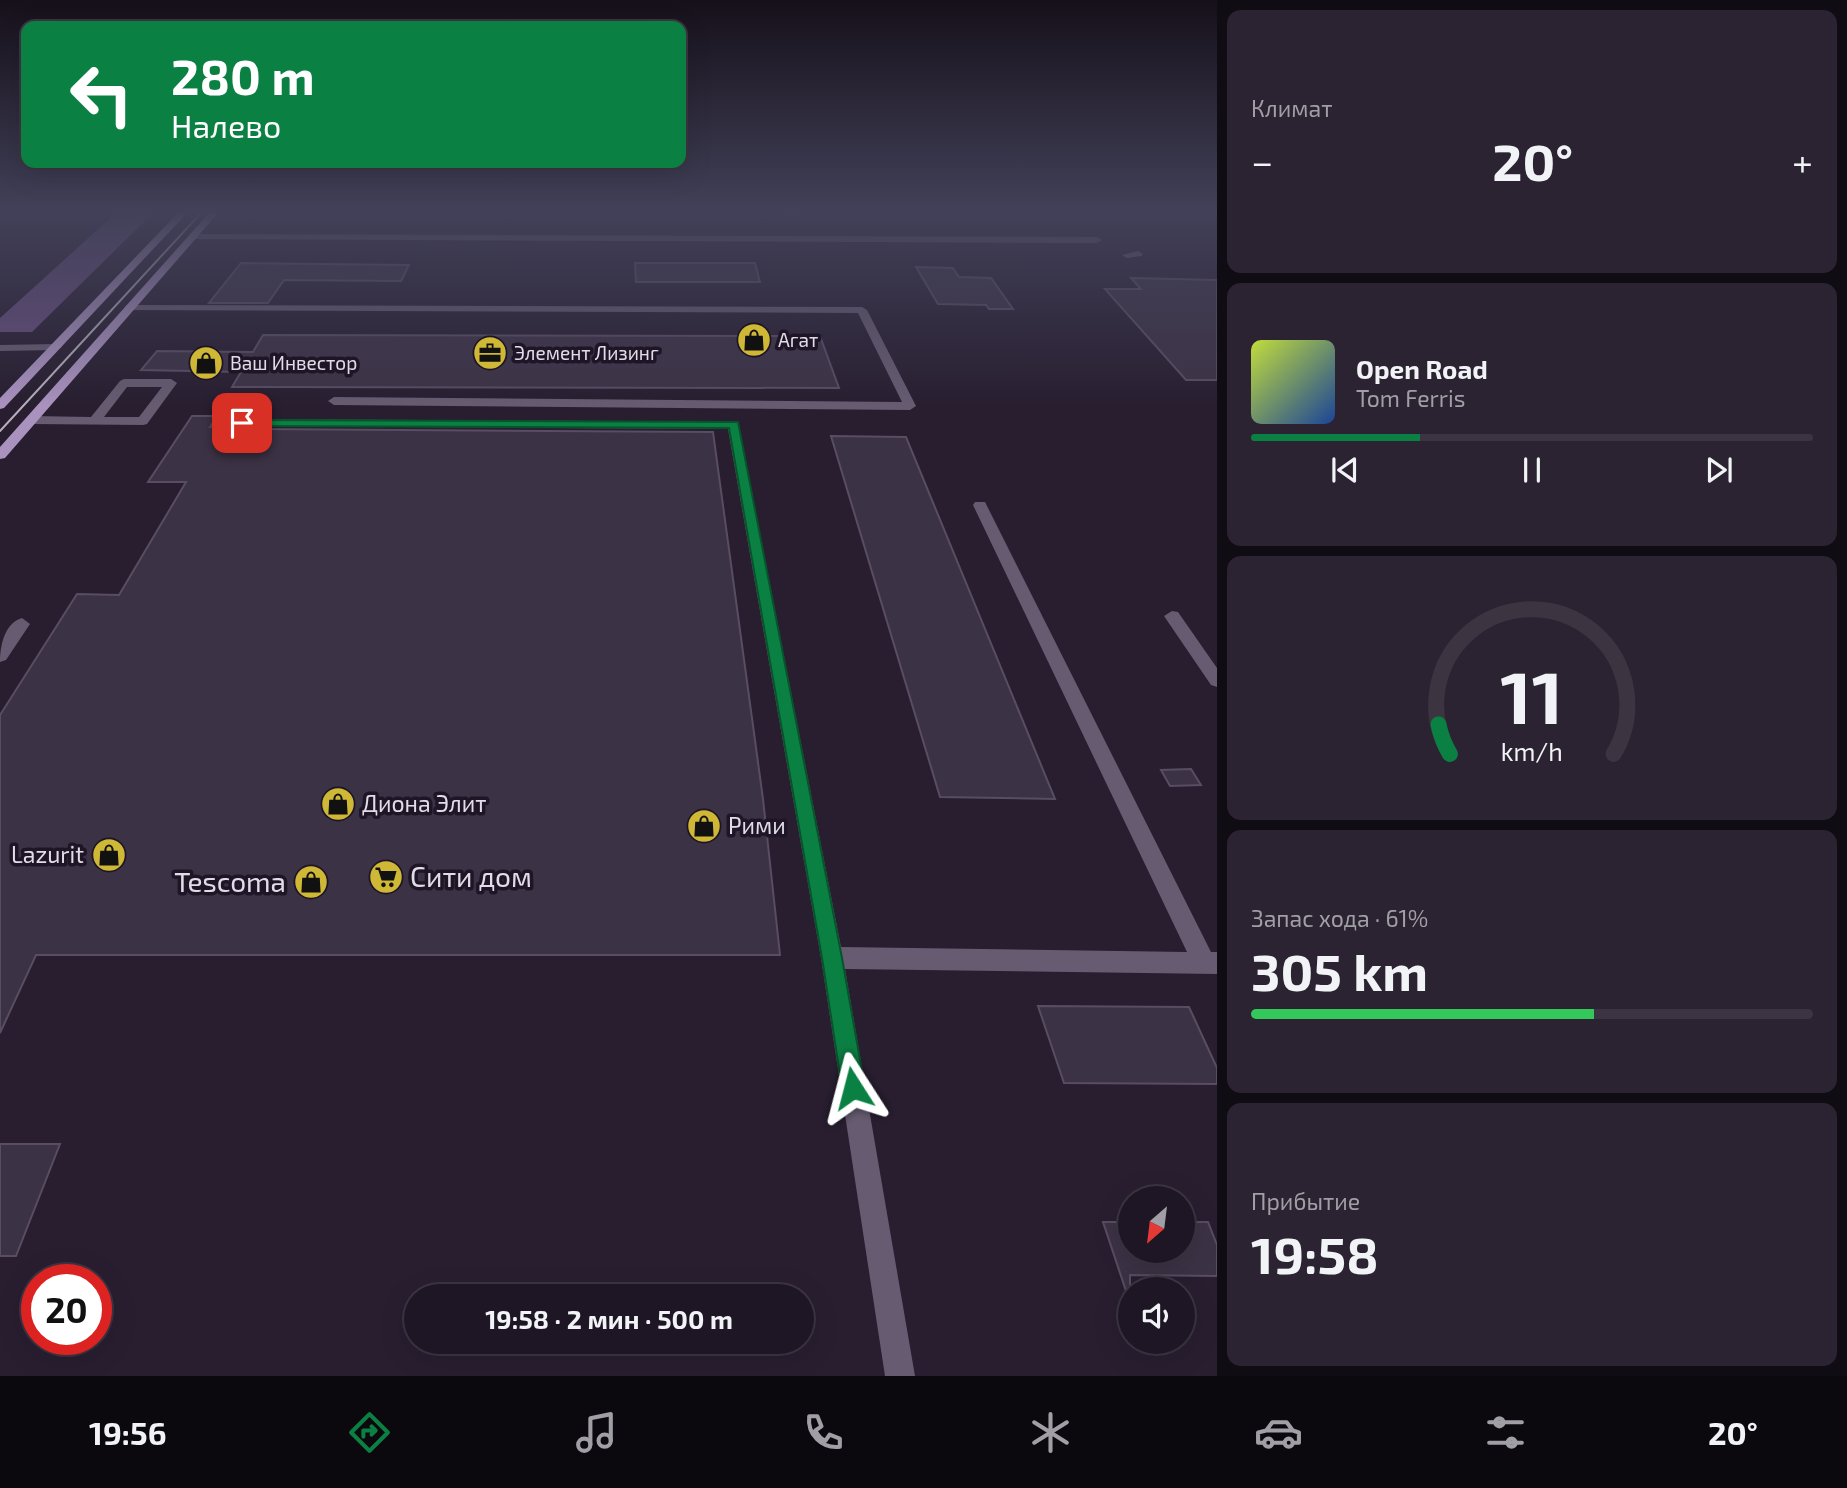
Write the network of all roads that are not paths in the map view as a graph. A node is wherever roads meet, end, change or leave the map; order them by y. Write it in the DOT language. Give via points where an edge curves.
graph roads {
  1 [pos="122,277"];
  2 [pos="156,277"];
  3 [pos="129,308"];
  4 [pos="56,347"];
  5 [pos="0,348"];
  6 [pos="334,401"];
  7 [pos="0,405"];
  8 [pos="31,420"];
  9 [pos="95,420"];
  10 [pos="242,423"];
  11 [pos="0,455"];
  12 [pos="980,505"];
  13 [pos="1172,616"];
  14 [pos="22,624"];
  15 [pos="0,656"];
  16 [pos="1217,681"];
  17 [pos="832,958"];
  18 [pos="1210,963"];
  19 [pos="900,1376"];
  1 -- 4 [label="main road"];
  2 -- 3 [label="main road"];
  3 -- 6 [label="lane" via="862,310 910,406"];
  3 -- 8 [label="main road"];
  4 -- 5 [label="lane"];
  4 -- 7 [label="main road"];
  8 -- 9 [label="lane"];
  8 -- 11 [label="main road"];
  9 -- 9 [label="lane" via="143,421 171,383 124,383"];
  10 -- 17 [label="lane" via="734,425"];
  12 -- 18 [label="lane"];
  13 -- 16 [label="lane"];
  14 -- 15 [label="lane"];
  17 -- 18 [label="lane"];
  17 -- 19 [label="lane"];
}
